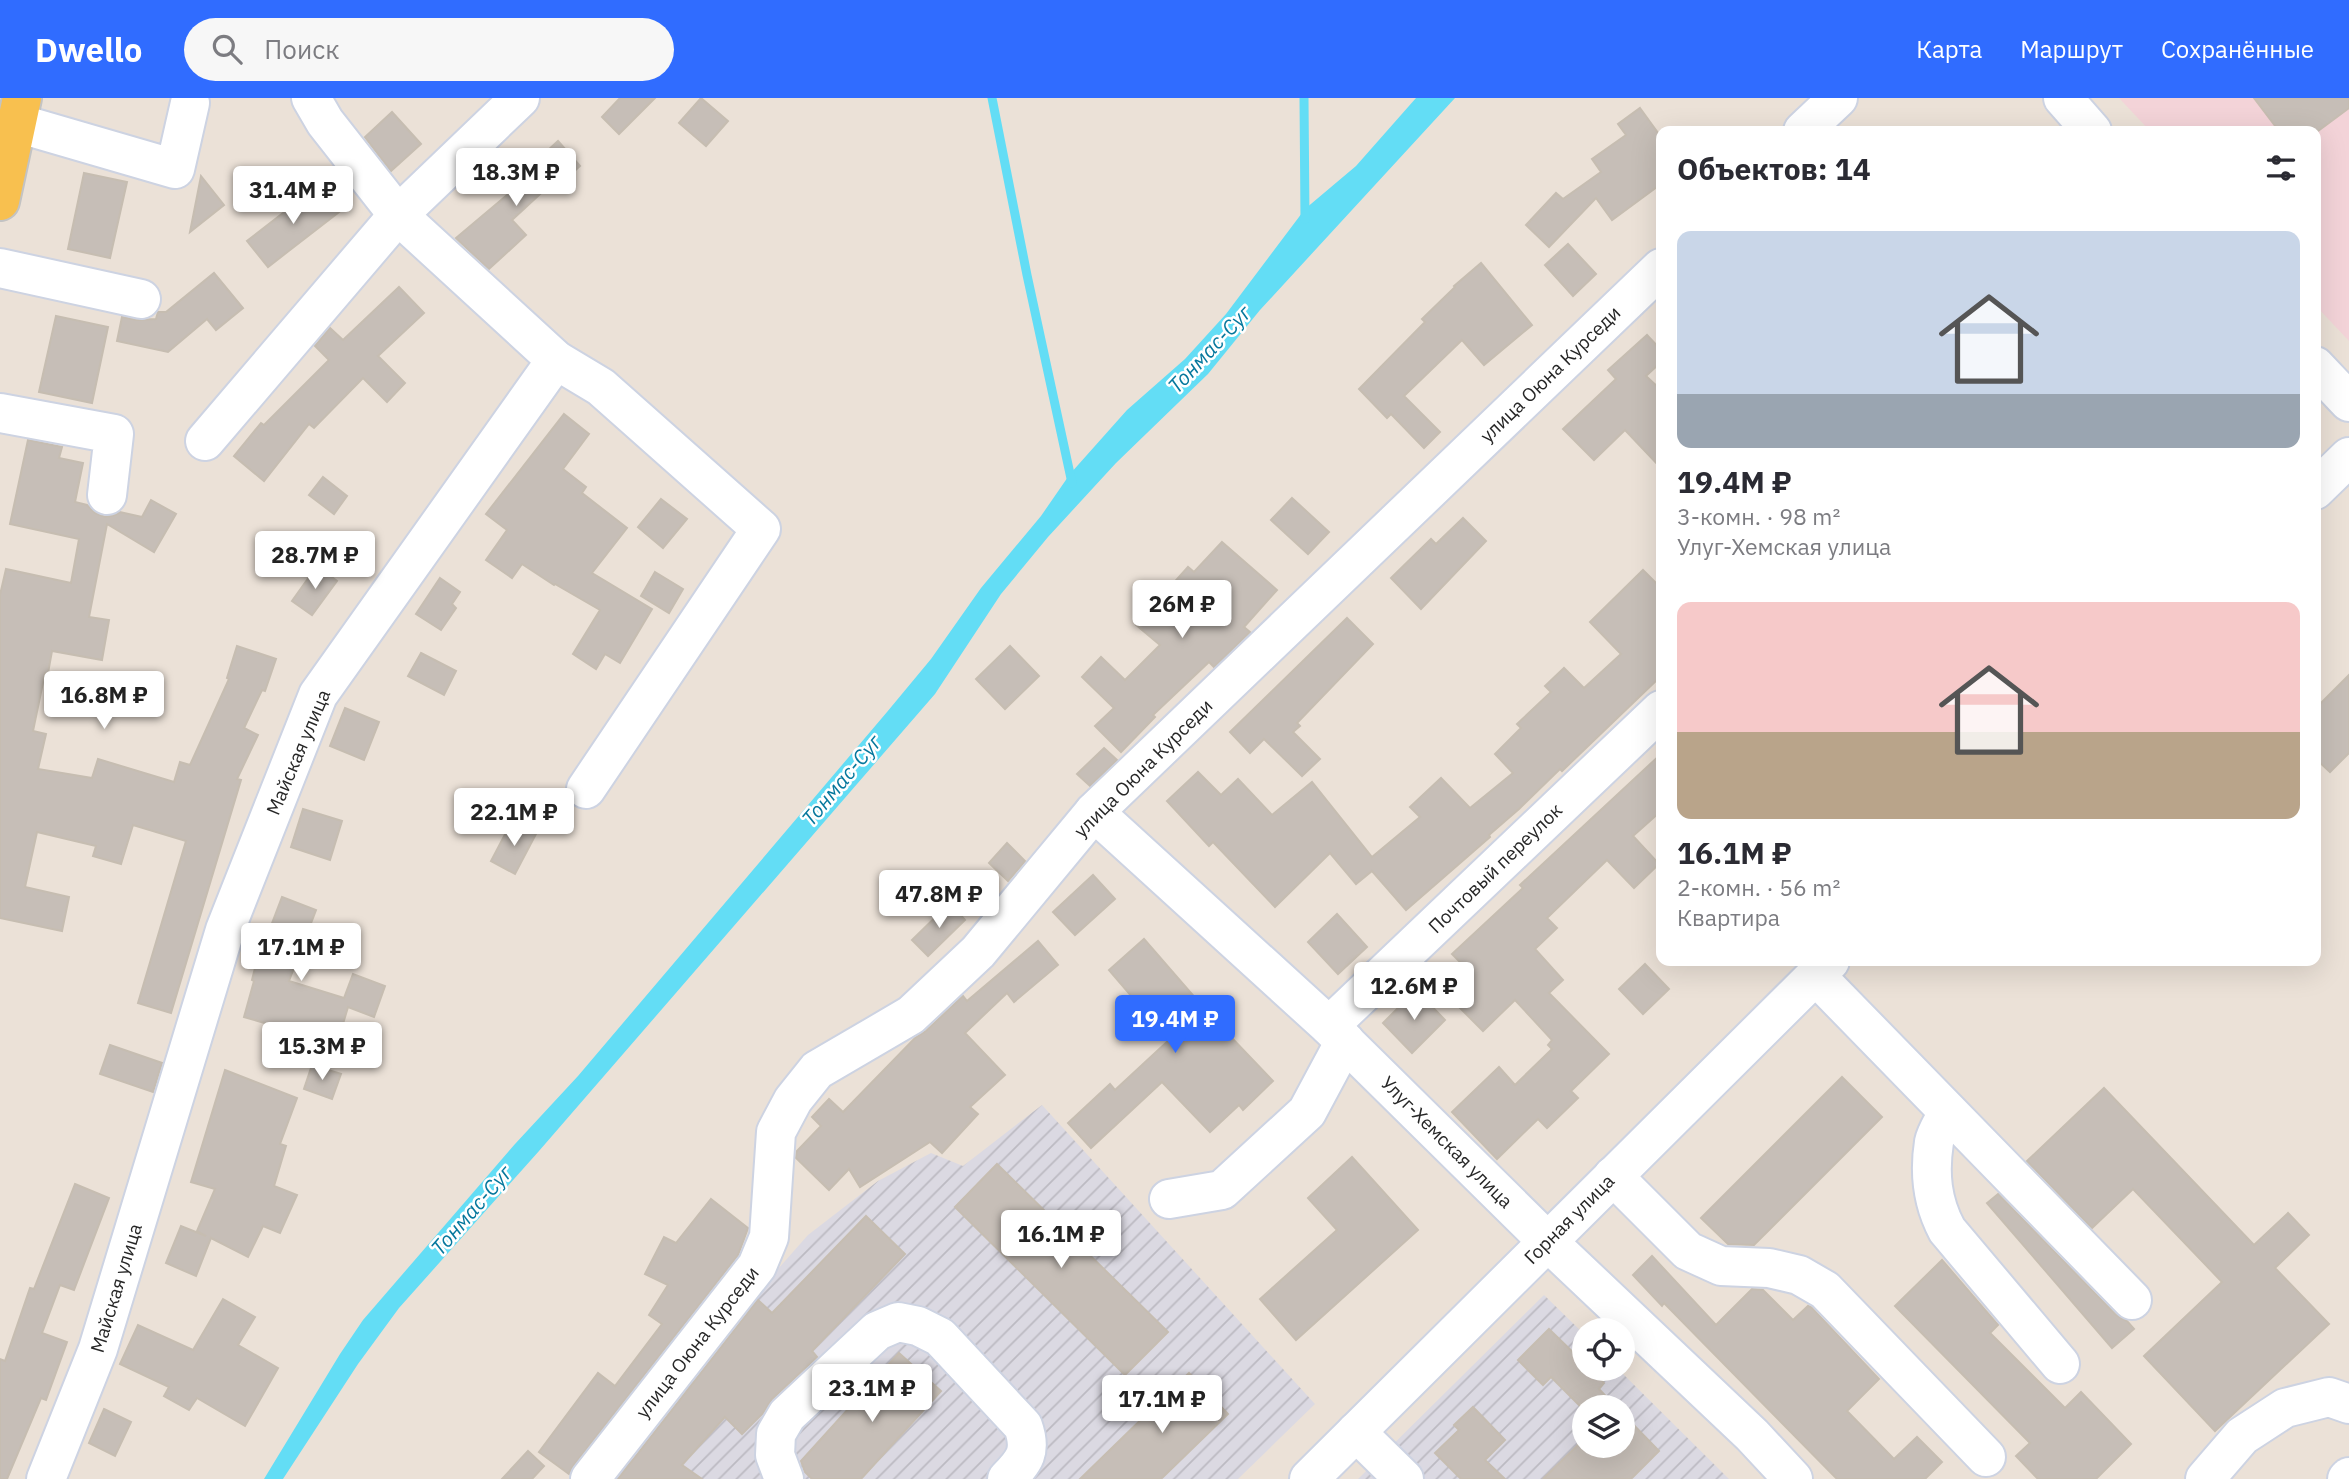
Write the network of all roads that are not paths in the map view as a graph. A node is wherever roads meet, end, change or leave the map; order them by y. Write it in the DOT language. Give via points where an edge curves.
graph roads {
  1 [pos="311,98"];
  2 [pos="520,98"];
  3 [pos="1838,98"];
  4 [pos="2063,98"];
  5 [pos="190,103"];
  6 [pos="19,110"];
  7 [pos="1808,126"];
  8 [pos="2088,126"];
  9 [pos="0,201"];
  10 [pos="398,215"];
  11 [pos="0,268"];
  12 [pos="1656,273"];
  13 [pos="141,299"];
  14 [pos="556,359"];
  15 [pos="2321,372"];
  16 [pos="2349,402"];
  17 [pos="0,413"];
  18 [pos="205,441"];
  19 [pos="2349,457"];
  20 [pos="2321,484"];
  21 [pos="107,495"];
  22 [pos="1656,715"];
  23 [pos="586,789"];
  24 [pos="1094,812"];
  25 [pos="1822,968"];
  26 [pos="1337,1033"];
  27 [pos="1948,1112"];
  28 [pos="1613,1176"];
  29 [pos="1169,1199"];
  30 [pos="1547,1241"];
  31 [pos="2132,1300"];
  32 [pos="2060,1364"];
  33 [pos="2349,1404"];
  34 [pos="1356,1432"];
  35 [pos="1986,1457"];
  36 [pos="46,1479"];
  37 [pos="590,1479"];
  38 [pos="784,1479"];
  39 [pos="1007,1479"];
  40 [pos="1309,1479"];
  41 [pos="1404,1479"];
  42 [pos="1793,1479"];
  43 [pos="2205,1479"];
  1 -- 10 [label="street"];
  2 -- 10 [label="street"];
  3 -- 7 [label="street"];
  4 -- 8 [label="street"];
  5 -- 6 [label="street" via="174,169"];
  6 -- 9 [label="main road"];
  10 -- 14 [label="street"];
  10 -- 18 [label="street"];
  11 -- 13 [label="street"];
  12 -- 24 [label="street, улица Оюна Курседи"];
  14 -- 23 [label="street" via="601,387 761,529"];
  14 -- 36 [label="street, Майская улица" via="318,695 225,930 98,1349"];
  15 -- 16 [label="street"];
  17 -- 21 [label="street" via="114,434"];
  19 -- 20 [label="street"];
  22 -- 26 [label="street, Почтовый переулок"];
  24 -- 26 [label="street, Улуг-Хемская улица"];
  24 -- 37 [label="street, улица Оюна Курседи" via="978,952 911,1015 817,1070 793,1100 776,1132 769,1237 761,1259"];
  25 -- 27 [label="street"];
  25 -- 28 [label="street, Горная улица"];
  26 -- 29 [label="street, Почтовый переулок" via="1307,1112 1222,1190"];
  26 -- 30 [label="street, Улуг-Хемская улица"];
  27 -- 31 [label="street"];
  27 -- 32 [label="street" via="1934,1140 1932,1191 1937,1211 1947,1230"];
  28 -- 30 [label="street, Горная улица"];
  28 -- 35 [label="street" via="1688,1251 1721,1266 1769,1268 1799,1275 1825,1290"];
  30 -- 34 [label="street, Горная улица"];
  30 -- 42 [label="street, Улуг-Хемская улица"];
  33 -- 43 [label="street" via="2329,1397 2285,1408 2242,1436"];
  34 -- 40 [label="street, Горная улица"];
  34 -- 41 [label="street"];
  38 -- 39 [label="street" via="775,1455 776,1434 787,1415 877,1331 898,1322 940,1337 1023,1426 1029,1440 1026,1454"];
}
